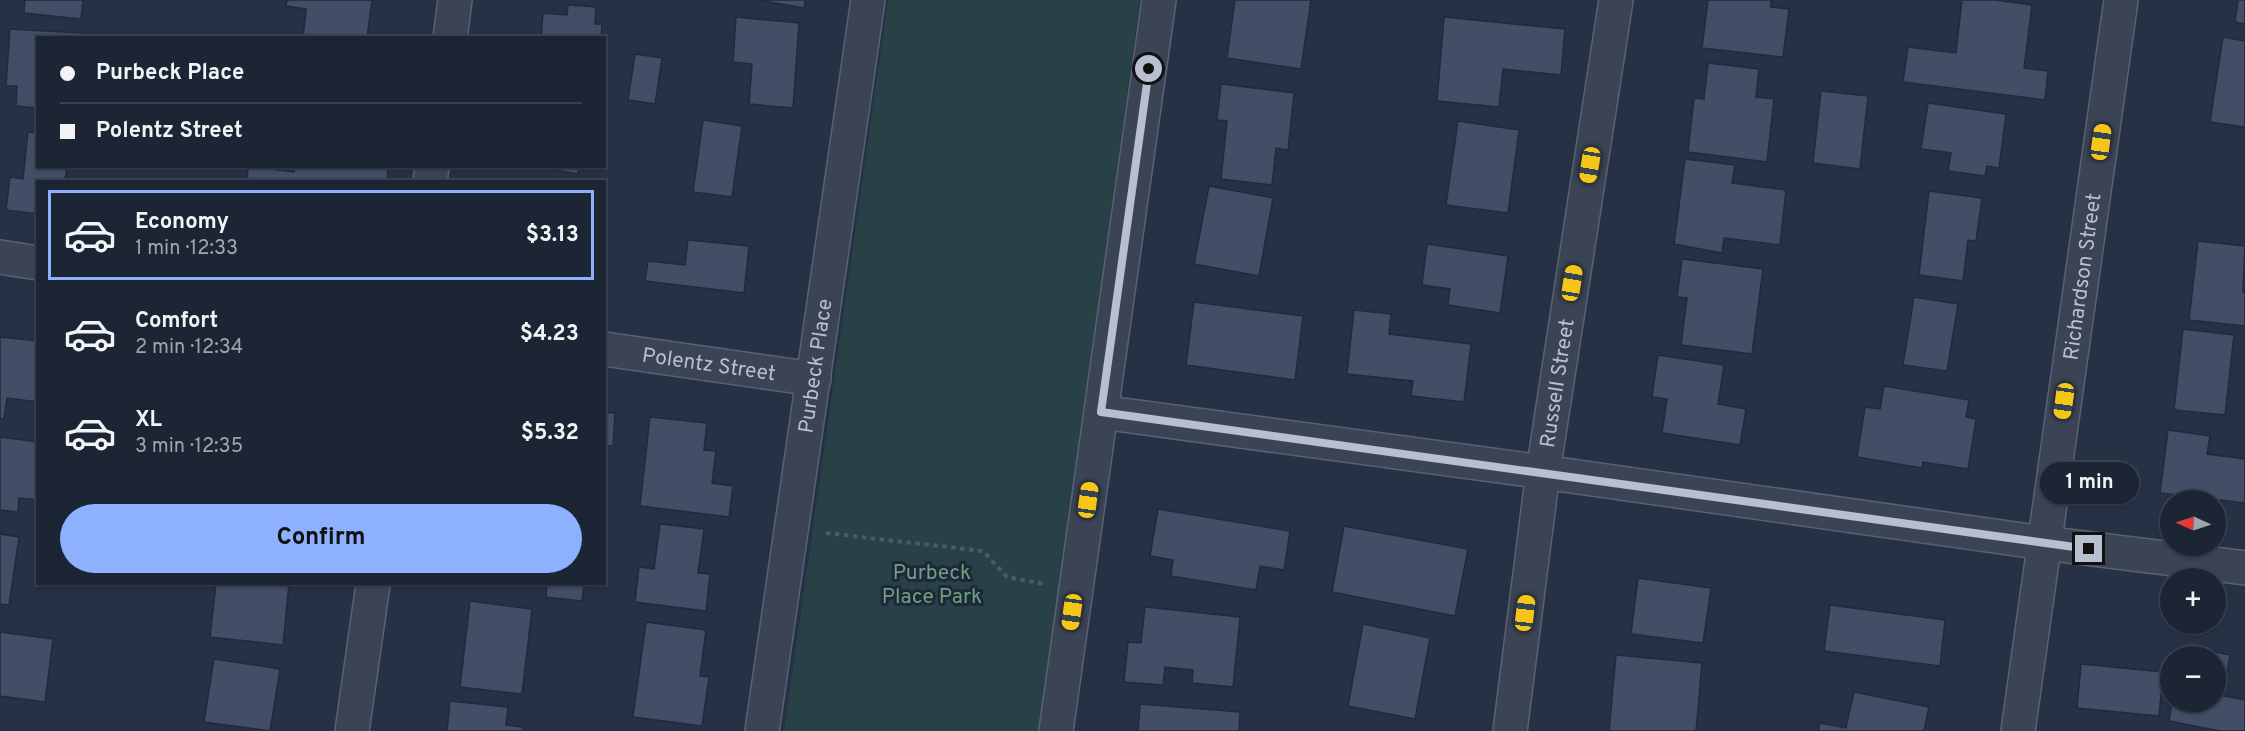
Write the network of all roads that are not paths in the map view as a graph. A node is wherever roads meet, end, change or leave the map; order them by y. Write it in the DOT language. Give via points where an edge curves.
graph roads {
  1 [pos="455,0"];
  2 [pos="868,0"];
  3 [pos="1159,0"];
  4 [pos="1616,0"];
  5 [pos="2121,0"];
  6 [pos="450,36"];
  7 [pos="0,257"];
  8 [pos="36,263"];
  9 [pos="606,348"];
  10 [pos="814,379"];
  11 [pos="1101,412"];
  12 [pos="1543,472"];
  13 [pos="2044,543"];
  14 [pos="2245,568"];
  15 [pos="373,585"];
  16 [pos="352,731"];
  17 [pos="762,731"];
  18 [pos="1056,731"];
  19 [pos="1510,731"];
  20 [pos="2018,731"];
  1 -- 6 [label="street"];
  2 -- 10 [label="street, Purbeck Place"];
  3 -- 11 [label="street"];
  4 -- 12 [label="street, Russell Street"];
  5 -- 13 [label="street, Richardson Street"];
  7 -- 8 [label="street"];
  9 -- 10 [label="street, Polentz Street"];
  10 -- 17 [label="street, Purbeck Place"];
  11 -- 12 [label="street"];
  11 -- 18 [label="street"];
  12 -- 13 [label="street"];
  12 -- 19 [label="street, Russell Street"];
  13 -- 14 [label="street"];
  13 -- 20 [label="street, Richardson Street"];
  15 -- 16 [label="street"];
}
